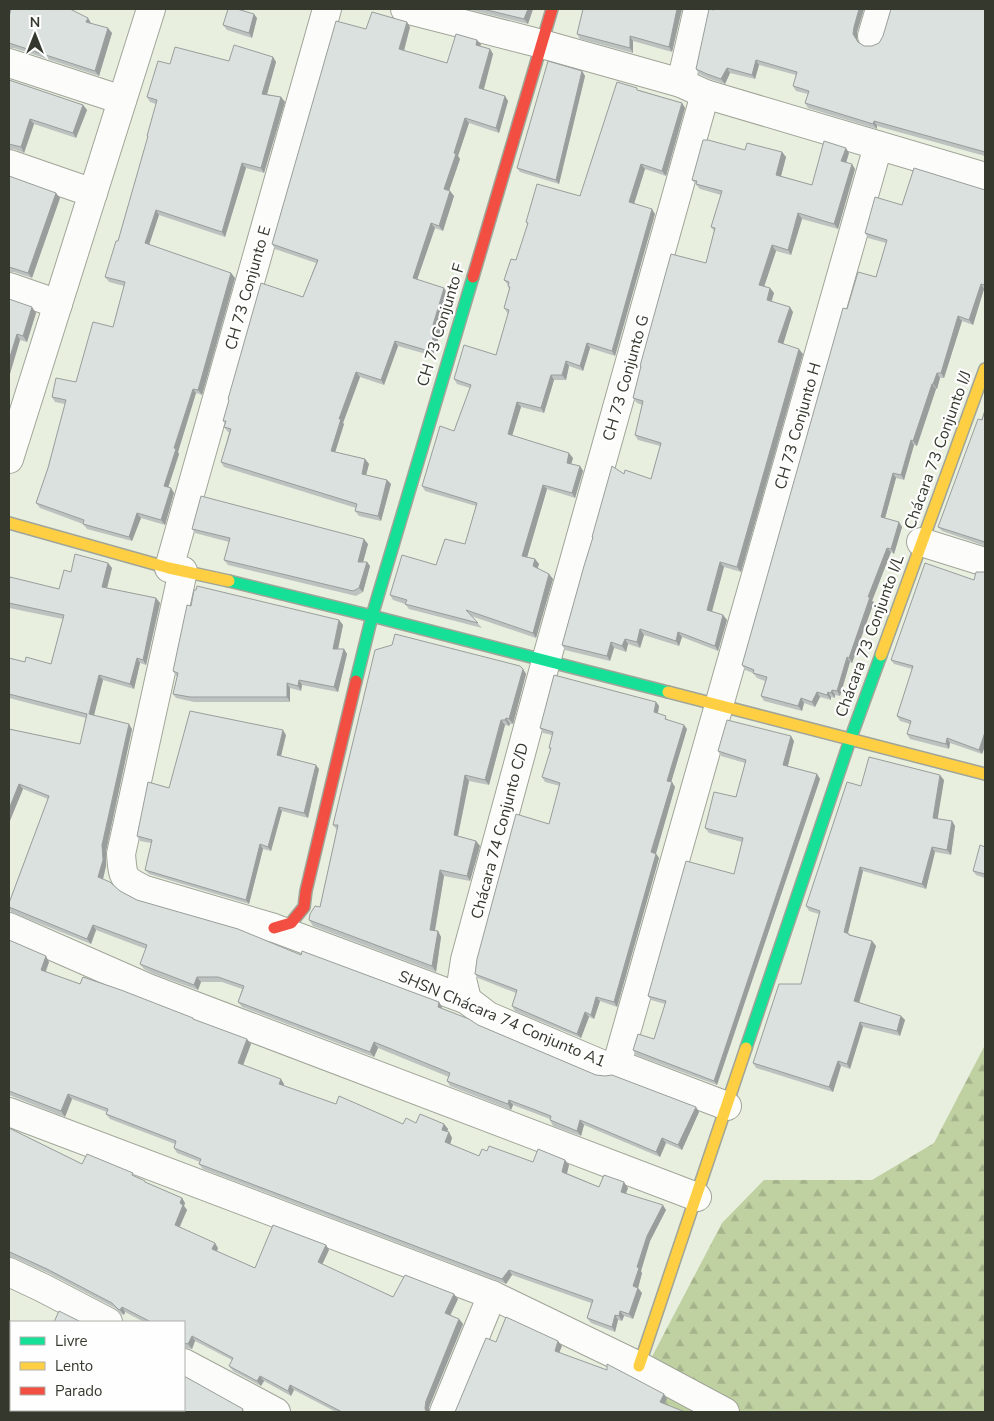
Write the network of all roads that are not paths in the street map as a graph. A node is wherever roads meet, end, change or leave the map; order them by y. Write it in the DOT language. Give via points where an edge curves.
graph roads {
  1 [pos="151,9"];
  2 [pos="327,9"];
  3 [pos="405,9"];
  4 [pos="552,9"];
  5 [pos="698,9"];
  6 [pos="880,9"];
  7 [pos="872,36"];
  8 [pos="542,44"];
  9 [pos="9,63"];
  10 [pos="694,88"];
  11 [pos="122,100"];
  12 [pos="878,146"];
  13 [pos="9,164"];
  14 [pos="985,177"];
  15 [pos="93,192"];
  16 [pos="9,286"];
  17 [pos="58,304"];
  18 [pos="985,369"];
  19 [pos="9,459"];
  20 [pos="9,523"];
  21 [pos="921,542"];
  22 [pos="985,562"];
  23 [pos="176,570"];
  24 [pos="372,616"];
  25 [pos="546,661"];
  26 [pos="719,706"];
  27 [pos="850,740"];
  28 [pos="985,774"];
  29 [pos="9,927"];
  30 [pos="274,928"];
  31 [pos="467,1000"];
  32 [pos="617,1064"];
  33 [pos="727,1106"];
  34 [pos="9,1112"];
  35 [pos="697,1197"];
  36 [pos="9,1272"];
  37 [pos="492,1295"];
  38 [pos="106,1321"];
  39 [pos="185,1364"];
  40 [pos="639,1366"];
  41 [pos="276,1412"];
  42 [pos="444,1412"];
  43 [pos="725,1412"];
  1 -- 11 [label="street"];
  2 -- 23 [label="street, CH 73 Conjunto E"];
  3 -- 8 [label="street"];
  4 -- 8 [label="street, CH 73 Conjunto F"];
  5 -- 10 [label="street, CH 73 Conjunto G"];
  6 -- 7 [label="street"];
  8 -- 10 [label="street"];
  8 -- 24 [label="street, CH 73 Conjunto F"];
  9 -- 11 [label="street"];
  10 -- 12 [label="street"];
  10 -- 25 [label="street, CH 73 Conjunto G"];
  11 -- 15 [label="street"];
  12 -- 14 [label="street"];
  12 -- 26 [label="street, CH 73 Conjunto H"];
  13 -- 15 [label="street"];
  15 -- 17 [label="street"];
  16 -- 17 [label="street"];
  17 -- 19 [label="street"];
  18 -- 21 [label="street, Chácara 73 Conjunto I/J"];
  20 -- 23 [label="street"];
  21 -- 22 [label="street"];
  21 -- 27 [label="street, Chácara 73 Conjunto I/L"];
  23 -- 24 [label="street"];
  23 -- 30 [label="street, CH 73 Conjunto E" via="121,854 122,873 127,881 144,890"];
  24 -- 25 [label="street"];
  24 -- 30 [label="street, CH 73 Conjunto F" via="304,906 291,923"];
  25 -- 26 [label="street"];
  25 -- 31 [label="street, Chácara 74 Conjunto C/D" via="464,960 462,979"];
  26 -- 27 [label="street"];
  26 -- 32 [label="street, CH 73 Conjunto H"];
  27 -- 28 [label="street"];
  27 -- 33 [label="street, Chácara 73 Conjunto I/L"];
  29 -- 35 [label="street" via="148,988"];
  30 -- 31 [label="street, SHSN Chácara 74 Conjunto A1"];
  31 -- 32 [label="street, SHSN Chácara 74 Conjunto A1" via="488,1016 606,1066"];
  32 -- 33 [label="street, SHSN Chácara 74 Conjunto A1"];
  33 -- 35 [label="street, Chácara 73 Conjunto I/L"];
  34 -- 37 [label="street"];
  35 -- 40 [label="street, Chácara 73 Conjunto I/L"];
  36 -- 38 [label="street"];
  37 -- 40 [label="street"];
  37 -- 42 [label="street"];
  39 -- 41 [label="street"];
  40 -- 43 [label="street"];
}
